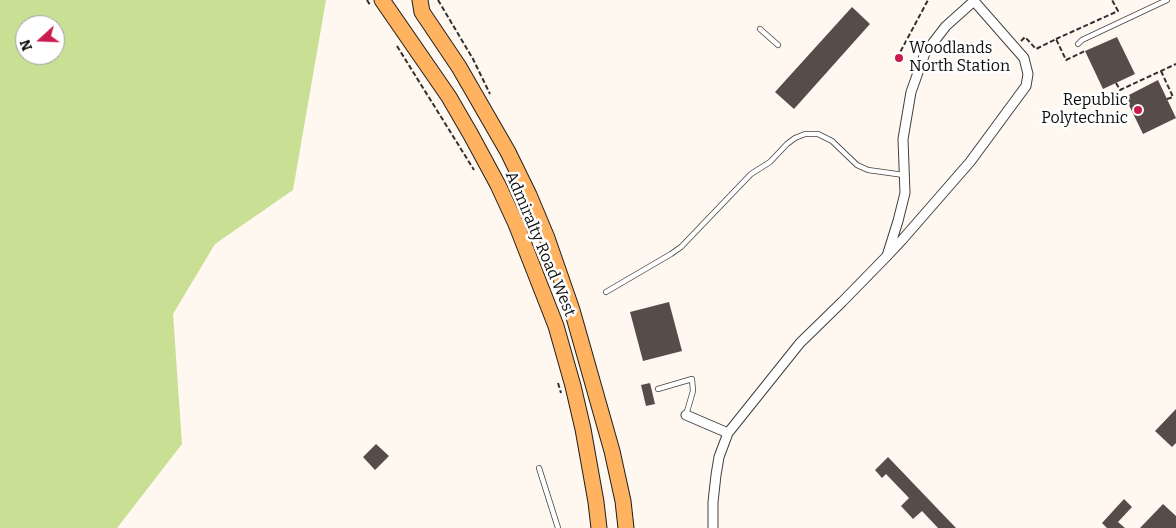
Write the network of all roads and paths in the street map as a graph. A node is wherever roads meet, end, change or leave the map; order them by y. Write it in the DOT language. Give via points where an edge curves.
graph roads {
  1 [pos="367,0"];
  2 [pos="420,0"];
  3 [pos="928,0"];
  4 [pos="1112,0"];
  5 [pos="1167,0"];
  6 [pos="377,4"];
  7 [pos="760,29"];
  8 [pos="1056,39"];
  9 [pos="1019,42"];
  10 [pos="1078,44"];
  11 [pos="397,45"];
  12 [pos="778,45"];
  13 [pos="1085,52"];
  14 [pos="898,58"];
  15 [pos="1176,64"];
  16 [pos="1161,71"];
  17 [pos="1116,83"];
  18 [pos="1167,99"];
  19 [pos="904,175"];
  20 [pos="479,177"];
  21 [pos="887,256"];
  22 [pos="606,292"];
  23 [pos="557,380"];
  24 [pos="658,389"];
  25 [pos="562,398"];
  26 [pos="686,415"];
  27 [pos="728,433"];
  28 [pos="539,468"];
  29 [pos="558,528"];
  30 [pos="599,528"];
  31 [pos="626,528"];
  32 [pos="713,528"];
  1 -- 6 [label="path"];
  2 -- 31 [label="main road, Admiralty Road West" via="422,12 459,67 508,152 546,238 572,310 612,451"];
  3 -- 14 [label="path"];
  4 -- 8 [label="path" via="1118,11"];
  5 -- 10 [label="lane"];
  6 -- 30 [label="main road, Admiralty Road West" via="449,96 516,224 556,326 573,386"];
  7 -- 12 [label="lane"];
  8 -- 9 [label="path" via="1036,49 1025,37"];
  8 -- 13 [label="path" via="1066,60"];
  11 -- 20 [label="path"];
  15 -- 16 [label="path"];
  16 -- 17 [label="path" via="1120,90"];
  16 -- 18 [label="path" via="1173,97"];
  19 -- 21 [label="street" via="905,193"];
  19 -- 21 [label="street" via="903,139 911,92 925,53 946,26 974,1 1024,58 1028,74 1026,86 970,162"];
  19 -- 22 [label="lane" via="868,170 857,165 832,141 818,134 805,134 795,138 770,162 751,174 681,247"];
  21 -- 27 [label="street" via="800,343"];
  23 -- 25 [label="path"];
  24 -- 26 [label="lane" via="692,379 693,391"];
  26 -- 27 [label="street"];
  27 -- 32 [label="street" via="716,475"];
  28 -- 29 [label="lane"];
}
